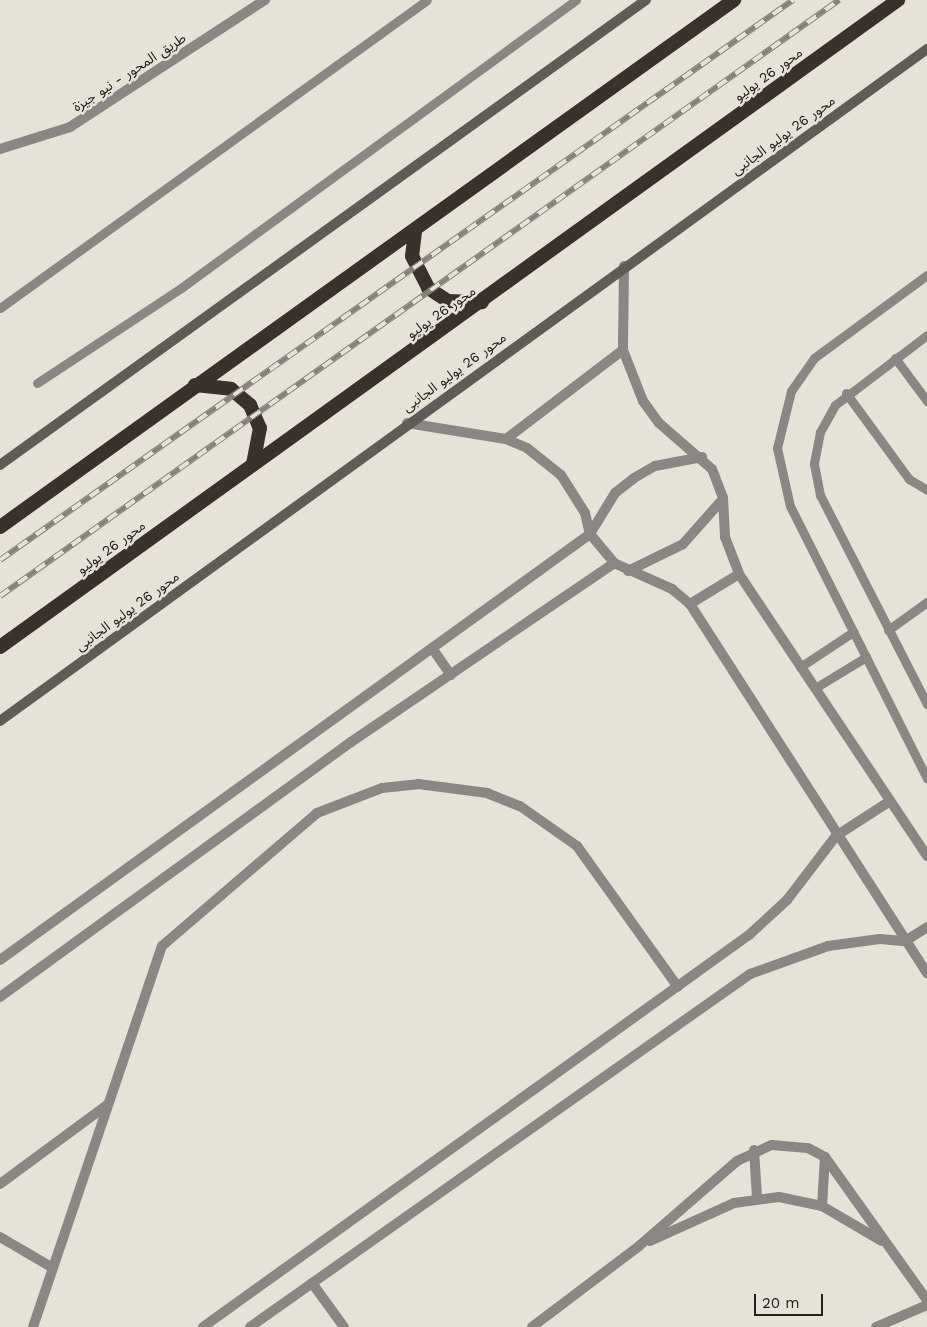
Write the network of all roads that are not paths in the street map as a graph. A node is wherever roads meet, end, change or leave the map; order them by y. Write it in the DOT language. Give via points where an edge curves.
graph roads {
  1 [pos="264,0"];
  2 [pos="427,0"];
  3 [pos="576,0"];
  4 [pos="646,0"];
  5 [pos="734,0"];
  6 [pos="898,0"];
  7 [pos="927,48"];
  8 [pos="0,149"];
  9 [pos="415,232"];
  10 [pos="624,266"];
  11 [pos="927,276"];
  12 [pos="484,301"];
  13 [pos="0,308"];
  14 [pos="927,335"];
  15 [pos="623,350"];
  16 [pos="896,358"];
  17 [pos="37,383"];
  18 [pos="195,385"];
  19 [pos="846,394"];
  20 [pos="927,401"];
  21 [pos="407,423"];
  22 [pos="506,439"];
  23 [pos="702,457"];
  24 [pos="252,464"];
  25 [pos="0,465"];
  26 [pos="927,490"];
  27 [pos="723,498"];
  28 [pos="0,527"];
  29 [pos="590,534"];
  30 [pos="614,564"];
  31 [pos="628,571"];
  32 [pos="739,574"];
  33 [pos="927,602"];
  34 [pos="690,604"];
  35 [pos="888,630"];
  36 [pos="853,632"];
  37 [pos="0,647"];
  38 [pos="432,648"];
  39 [pos="866,657"];
  40 [pos="800,667"];
  41 [pos="451,675"];
  42 [pos="815,688"];
  43 [pos="927,704"];
  44 [pos="0,721"];
  45 [pos="927,778"];
  46 [pos="890,801"];
  47 [pos="836,836"];
  48 [pos="927,856"];
  49 [pos="927,927"];
  50 [pos="906,941"];
  51 [pos="0,960"];
  52 [pos="927,973"];
  53 [pos="678,987"];
  54 [pos="0,997"];
  55 [pos="107,1104"];
  56 [pos="754,1150"];
  57 [pos="825,1157"];
  58 [pos="0,1184"];
  59 [pos="757,1198"];
  60 [pos="822,1206"];
  61 [pos="0,1238"];
  62 [pos="887,1244"];
  63 [pos="639,1246"];
  64 [pos="53,1268"];
  65 [pos="312,1283"];
  66 [pos="927,1300"];
  67 [pos="927,1305"];
  68 [pos="33,1327"];
  69 [pos="203,1327"];
  70 [pos="250,1327"];
  71 [pos="344,1327"];
  72 [pos="532,1327"];
  73 [pos="876,1327"];
  1 -- 8 [label="street, طريق المحور - نيو جيزة" via="70,127"];
  2 -- 13 [label="lane"];
  3 -- 17 [label="lane" via="181,288"];
  4 -- 25 [label="main road"];
  5 -- 9 [label="highway"];
  6 -- 12 [label="highway, محور 26 يوليو"];
  7 -- 10 [label="main road, محور 26 يوليو الجانبى"];
  9 -- 12 [label="highway" via="414,262 428,288 454,303"];
  9 -- 18 [label="highway"];
  10 -- 15 [label="street"];
  10 -- 21 [label="main road, محور 26 يوليو الجانبى"];
  11 -- 36 [label="lane" via="814,358 791,391 779,428 783,488"];
  12 -- 24 [label="highway, محور 26 يوليو"];
  14 -- 16 [label="lane"];
  15 -- 22 [label="street"];
  15 -- 23 [label="street" via="643,401 666,429"];
  16 -- 19 [label="lane"];
  16 -- 20 [label="lane"];
  18 -- 24 [label="highway" via="231,389 250,405 260,434"];
  18 -- 28 [label="highway"];
  19 -- 26 [label="lane" via="909,480"];
  19 -- 35 [label="lane" via="820,432 816,479"];
  21 -- 22 [label="street"];
  21 -- 44 [label="main road, محور 26 يوليو الجانبى"];
  22 -- 29 [label="street" via="546,460 562,475 585,513"];
  23 -- 27 [label="street" via="720,483"];
  23 -- 29 [label="street" via="662,464 634,478 615,493"];
  24 -- 37 [label="highway, محور 26 يوليو"];
  27 -- 31 [label="street" via="683,544"];
  27 -- 32 [label="street" via="725,537"];
  29 -- 30 [label="street"];
  29 -- 38 [label="street"];
  30 -- 31 [label="street"];
  30 -- 41 [label="street"];
  31 -- 34 [label="street" via="672,589"];
  32 -- 34 [label="street"];
  32 -- 40 [label="street"];
  33 -- 35 [label="lane"];
  34 -- 47 [label="street"];
  35 -- 43 [label="lane"];
  36 -- 39 [label="lane"];
  36 -- 40 [label="lane"];
  38 -- 41 [label="street"];
  38 -- 51 [label="street"];
  39 -- 42 [label="lane"];
  39 -- 45 [label="lane"];
  40 -- 42 [label="street"];
  41 -- 54 [label="street"];
  42 -- 46 [label="street"];
  46 -- 47 [label="street"];
  46 -- 48 [label="street"];
  47 -- 50 [label="street"];
  47 -- 53 [label="street" via="769,918"];
  49 -- 50 [label="street"];
  50 -- 52 [label="street"];
  50 -- 65 [label="street" via="880,939 828,946 750,974"];
  53 -- 55 [label="street" via="577,846 550,824 520,806 452,786 382,788 317,813 173,932 155,962"];
  53 -- 69 [label="street"];
  55 -- 58 [label="street"];
  55 -- 64 [label="street"];
  56 -- 57 [label="street" via="790,1144"];
  56 -- 59 [label="street"];
  56 -- 63 [label="street"];
  57 -- 60 [label="street"];
  57 -- 62 [label="street"];
  59 -- 60 [label="street" via="801,1200"];
  59 -- 63 [label="street" via="712,1211"];
  60 -- 62 [label="street"];
  61 -- 64 [label="street"];
  62 -- 66 [label="street"];
  63 -- 72 [label="street"];
  64 -- 68 [label="street"];
  65 -- 70 [label="street"];
  65 -- 71 [label="street"];
  67 -- 73 [label="street"];
}
